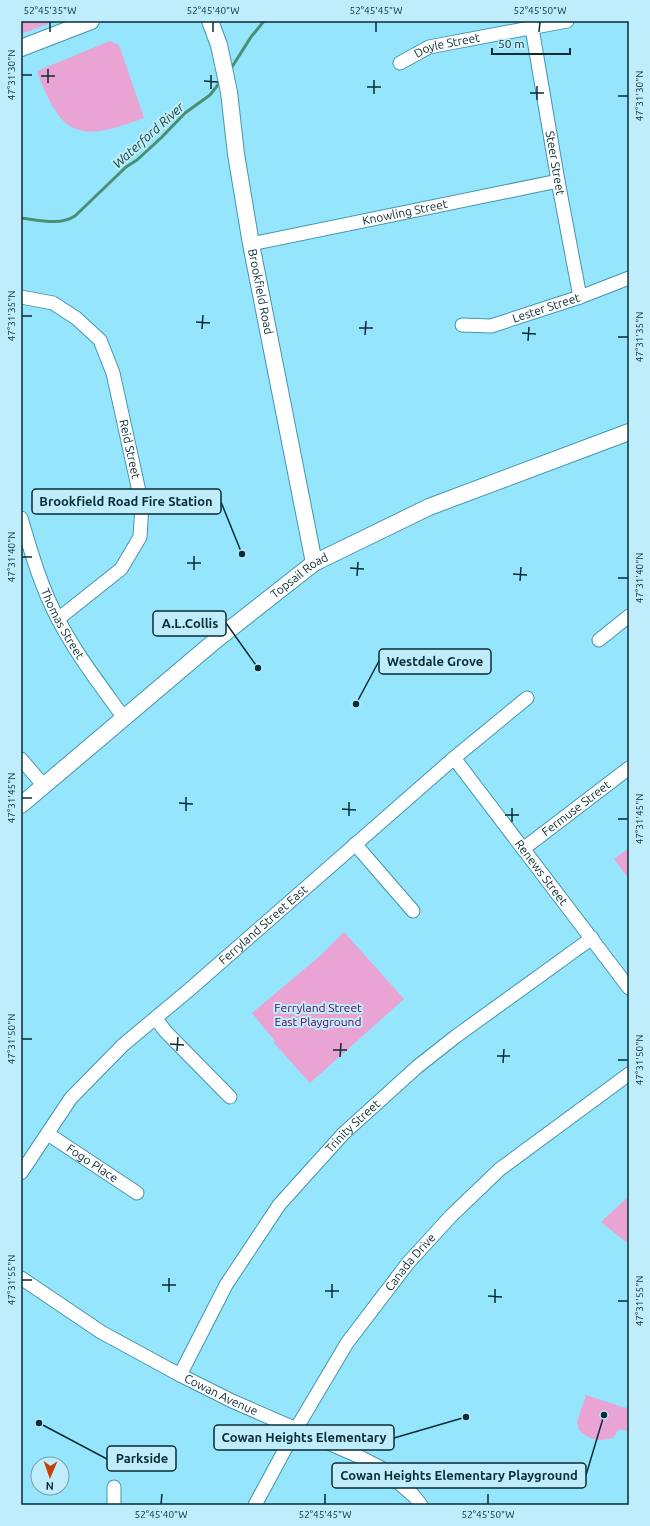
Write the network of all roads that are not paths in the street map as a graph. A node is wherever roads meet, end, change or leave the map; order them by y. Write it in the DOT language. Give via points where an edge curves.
graph roads {
  1 [pos="91,21"];
  2 [pos="198,21"];
  3 [pos="210,21"];
  4 [pos="219,21"];
  5 [pos="567,21"];
  6 [pos="532,28"];
  7 [pos="219,45"];
  8 [pos="21,48"];
  9 [pos="400,63"];
  10 [pos="558,181"];
  11 [pos="251,244"];
  12 [pos="629,278"];
  13 [pos="21,296"];
  14 [pos="580,297"];
  15 [pos="462,325"];
  16 [pos="629,432"];
  17 [pos="21,518"];
  18 [pos="314,563"];
  19 [pos="629,616"];
  20 [pos="58,619"];
  21 [pos="600,640"];
  22 [pos="527,698"];
  23 [pos="124,718"];
  24 [pos="21,758"];
  25 [pos="454,758"];
  26 [pos="629,768"];
  27 [pos="44,786"];
  28 [pos="21,805"];
  29 [pos="355,844"];
  30 [pos="523,849"];
  31 [pos="413,911"];
  32 [pos="592,938"];
  33 [pos="629,988"];
  34 [pos="156,1018"];
  35 [pos="629,1074"];
  36 [pos="230,1097"];
  37 [pos="48,1134"];
  38 [pos="21,1173"];
  39 [pos="136,1193"];
  40 [pos="21,1278"];
  41 [pos="180,1374"];
  42 [pos="296,1429"];
  43 [pos="114,1487"];
  44 [pos="114,1505"];
  45 [pos="255,1505"];
  46 [pos="422,1505"];
  1 -- 8 [label="main road"];
  2 -- 7 [label="main road"];
  3 -- 7 [label="main road, Brookfield Road"];
  4 -- 7 [label="main road"];
  5 -- 6 [label="street, Doyle Street"];
  6 -- 9 [label="street, Doyle Street" via="429,47"];
  6 -- 10 [label="street, Steer Street"];
  7 -- 11 [label="main road, Brookfield Road" via="229,92"];
  10 -- 11 [label="street, Knowling Street"];
  10 -- 14 [label="street, Steer Street"];
  11 -- 18 [label="main road, Brookfield Road"];
  12 -- 14 [label="street, Lester Street"];
  13 -- 20 [label="street, Reid Street" via="54,303 76,318 100,340 113,373 142,505 140,537 121,569"];
  14 -- 15 [label="street, Lester Street" via="491,326"];
  16 -- 18 [label="main road, Topsail Road" via="429,507"];
  17 -- 20 [label="street, Thomas Street" via="35,563"];
  18 -- 23 [label="main road, Topsail Road" via="216,640"];
  19 -- 21 [label="street"];
  20 -- 23 [label="street, Thomas Street" via="80,656"];
  22 -- 25 [label="street, Ferryland Street East"];
  23 -- 27 [label="main road, Topsail Road"];
  24 -- 27 [label="street"];
  25 -- 29 [label="street, Ferryland Street East"];
  25 -- 30 [label="street, Renews Street"];
  26 -- 30 [label="street, Fermuse Street"];
  27 -- 28 [label="main road, Topsail Road"];
  29 -- 31 [label="street"];
  29 -- 34 [label="street, Ferryland Street East"];
  30 -- 32 [label="street, Renews Street"];
  32 -- 33 [label="street, Renews Street"];
  32 -- 41 [label="street, Trinity Street" via="418,1066 343,1134 279,1205 226,1285"];
  34 -- 36 [label="street" via="166,1032"];
  34 -- 37 [label="street, Ferryland Street East" via="123,1045 71,1098"];
  35 -- 42 [label="street, Canada Drive" via="500,1169 428,1241 361,1323"];
  37 -- 38 [label="street, Ferryland Street East"];
  37 -- 39 [label="street, Fogo Place"];
  40 -- 41 [label="street, Cowan Avenue" via="101,1332"];
  41 -- 42 [label="street, Cowan Avenue" via="232,1401"];
  42 -- 45 [label="street, Canada Drive"];
  42 -- 46 [label="street, Cowan Avenue" via="383,1469"];
  43 -- 44 [label="street"];
}
